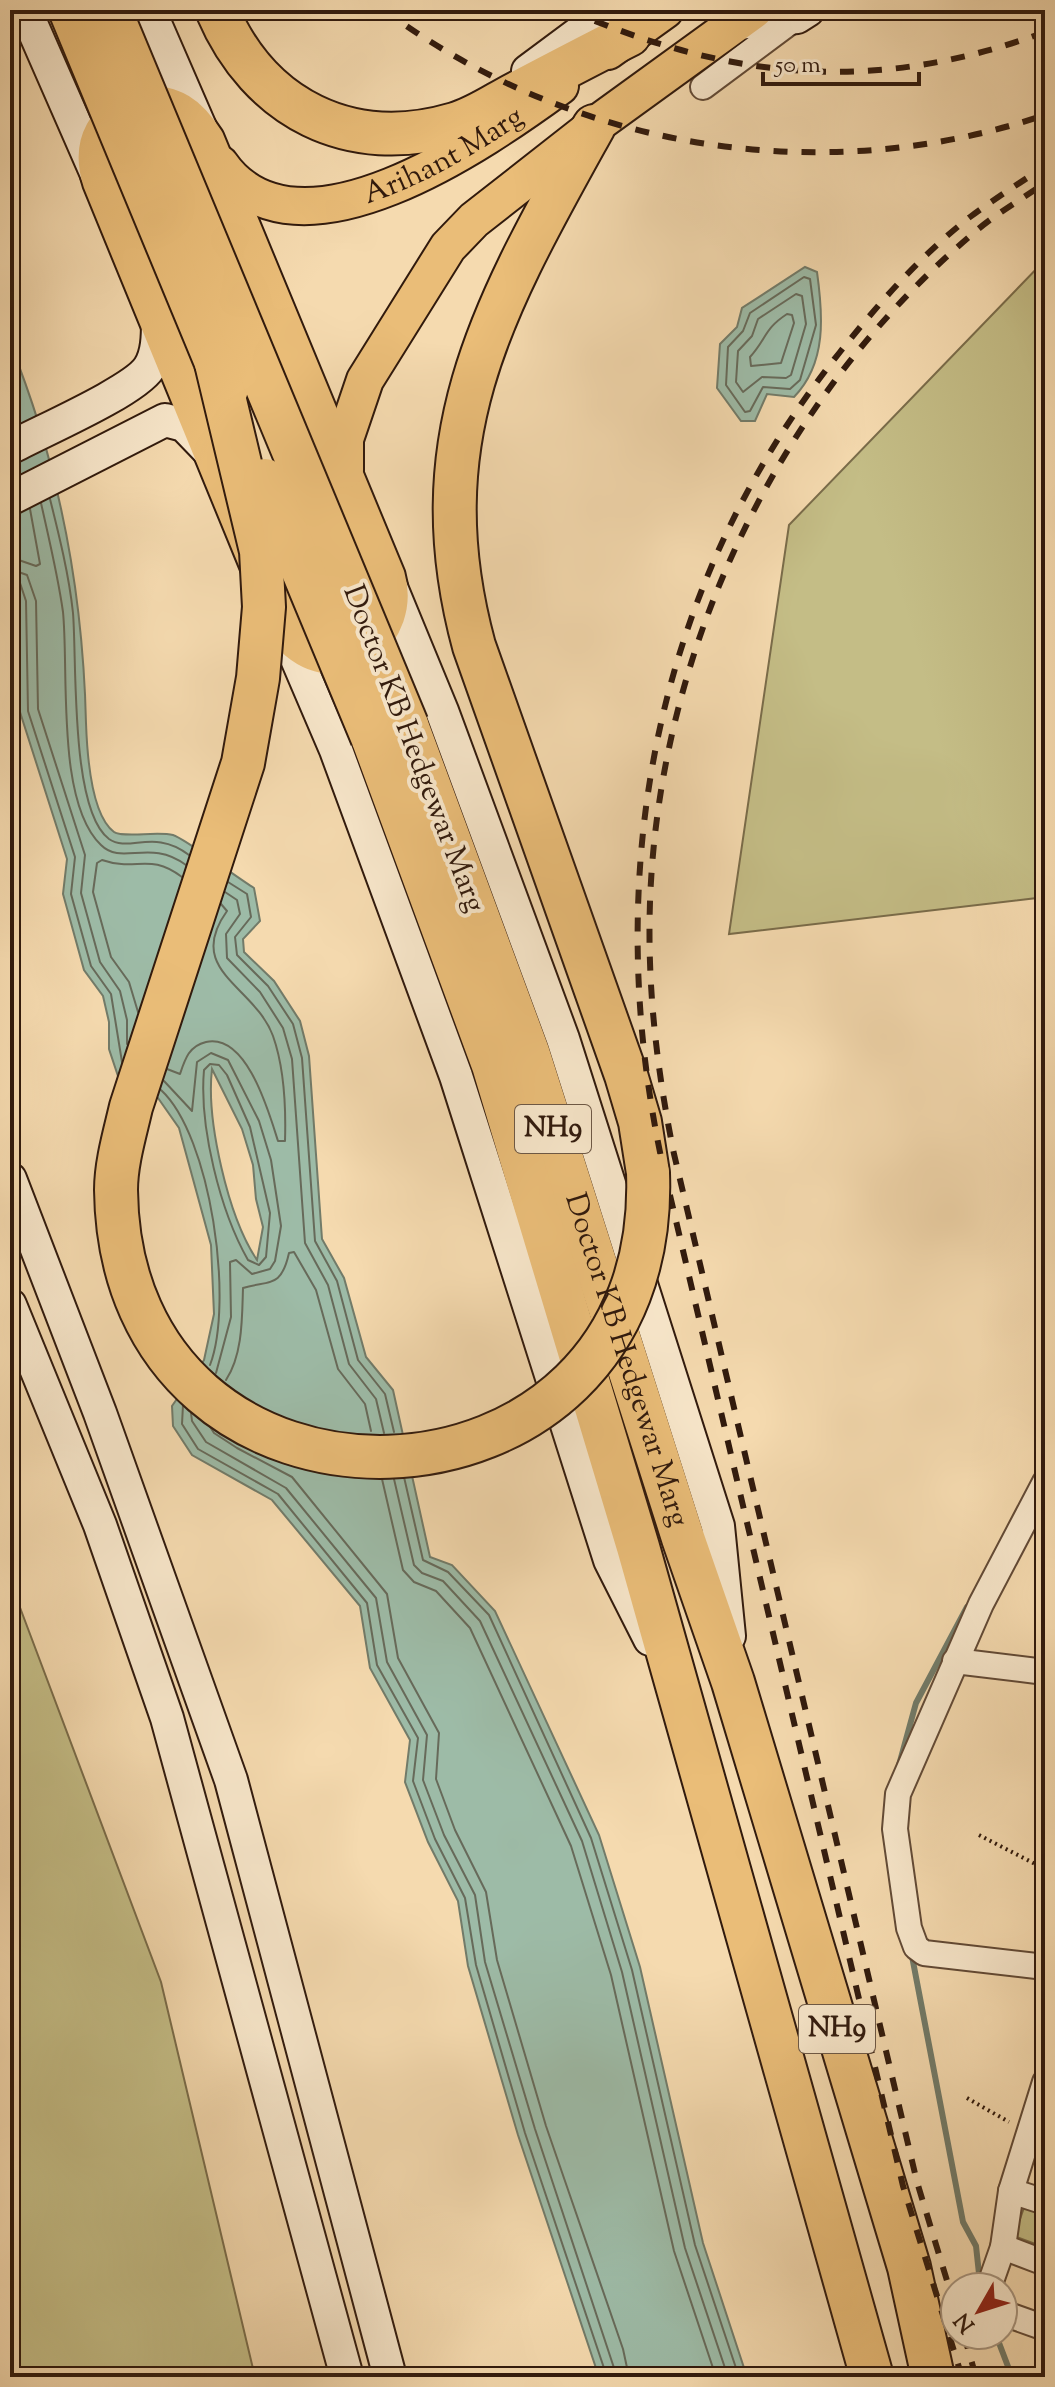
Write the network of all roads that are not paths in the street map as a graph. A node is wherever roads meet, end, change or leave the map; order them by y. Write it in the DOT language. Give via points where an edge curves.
graph roads {
  1 [pos="25,10"];
  2 [pos="70,10"];
  3 [pos="110,10"];
  4 [pos="149,10"];
  5 [pos="217,10"];
  6 [pos="665,10"];
  7 [pos="803,14"];
  8 [pos="746,16"];
  9 [pos="620,22"];
  10 [pos="703,87"];
  11 [pos="594,126"];
  12 [pos="208,145"];
  13 [pos="101,182"];
  14 [pos="236,212"];
  15 [pos="131,255"];
  16 [pos="158,320"];
  17 [pos="216,363"];
  18 [pos="328,435"];
  19 [pos="10,448"];
  20 [pos="218,466"];
  21 [pos="350,489"];
  22 [pos="10,499"];
  23 [pos="387,577"];
  24 [pos="279,616"];
  25 [pos="390,731"];
  26 [pos="10,1179"];
  27 [pos="10,1305"];
  28 [pos="1045,1482"];
  29 [pos="1034,1526"];
  30 [pos="955,1661"];
  31 [pos="1045,1672"];
  32 [pos="733,1682"];
  33 [pos="684,1707"];
  34 [pos="1045,1967"];
  35 [pos="1045,2082"];
  36 [pos="1035,2134"];
  37 [pos="1011,2191"];
  38 [pos="1045,2202"];
  39 [pos="1003,2247"];
  40 [pos="1045,2263"];
  41 [pos="995,2271"];
  42 [pos="1019,2319"];
  43 [pos="1045,2328"];
  44 [pos="347,2377"];
  45 [pos="390,2377"];
  46 [pos="872,2377"];
  47 [pos="933,2377"];
  1 -- 13 [label="main road"];
  2 -- 17 [label="highway, Doctor KB Hedgewar Marg, bridge"];
  3 -- 25 [label="highway, Doctor KB Hedgewar Marg, bridge"];
  4 -- 12 [label="main road"];
  5 -- 9 [label="highway" via="261,82 321,120 352,132 389,135 458,123"];
  6 -- 9 [label="main road, Arihant Marg"];
  7 -- 8 [label="main road"];
  7 -- 10 [label="street"];
  8 -- 11 [label="main road, Arihant Marg"];
  9 -- 12 [label="main road, Arihant Marg" via="491,137 456,158 362,195 302,205 265,200 233,180"];
  11 -- 17 [label="highway, bridge" via="498,313 472,381 457,446 453,514 464,608 640,1122 649,1196 646,1240 618,1320 563,1390 480,1441 427,1455 361,1457 300,1446 238,1419 178,1369 149,1327 120,1236 116,1188 131,1107 243,763 258,678 264,607 261,551"];
  11 -- 21 [label="main road, Arihant Marg" via="474,220 431,271 365,380 345,439 343,462"];
  12 -- 13 [label="main road" via="195,122 173,107 142,103 123,110 98,141 94,161"];
  12 -- 14 [label="main road"];
  13 -- 15 [label="main road"];
  14 -- 15 [label="main road"];
  14 -- 18 [label="main road"];
  15 -- 16 [label="main road"];
  16 -- 19 [label="main road" via="158,342 148,370"];
  16 -- 20 [label="main road"];
  17 -- 25 [label="highway, Doctor KB Hedgewar Marg, bridge"];
  18 -- 20 [label="main road"];
  18 -- 21 [label="main road"];
  20 -- 22 [label="main road" via="193,432 165,420"];
  20 -- 24 [label="main road"];
  21 -- 23 [label="main road"];
  23 -- 24 [label="main road" via="392,594 382,629 353,652 317,653 300,645"];
  23 -- 32 [label="main road" via="563,1039 714,1511"];
  24 -- 33 [label="main road" via="336,750 456,1076 610,1560"];
  25 -- 32 [label="highway, Doctor KB Hedgewar Marg / NH9, bridge" via="528,1052"];
  25 -- 33 [label="highway, Doctor KB Hedgewar Marg / NH9, bridge"];
  26 -- 45 [label="main road" via="231,1780"];
  27 -- 44 [label="main road" via="100,1525 167,1718"];
  28 -- 29 [label="street"];
  29 -- 30 [label="street"];
  30 -- 31 [label="street"];
  30 -- 34 [label="street" via="898,1794 895,1829 911,1940 924,1953"];
  32 -- 47 [label="highway, Doctor KB Hedgewar Marg / NH9" via="909,2267"];
  33 -- 46 [label="highway, Doctor KB Hedgewar Marg"];
  35 -- 36 [label="street"];
  36 -- 37 [label="street"];
  37 -- 38 [label="street"];
  37 -- 39 [label="street"];
  39 -- 40 [label="street"];
  39 -- 41 [label="street"];
  42 -- 43 [label="street"];
}
